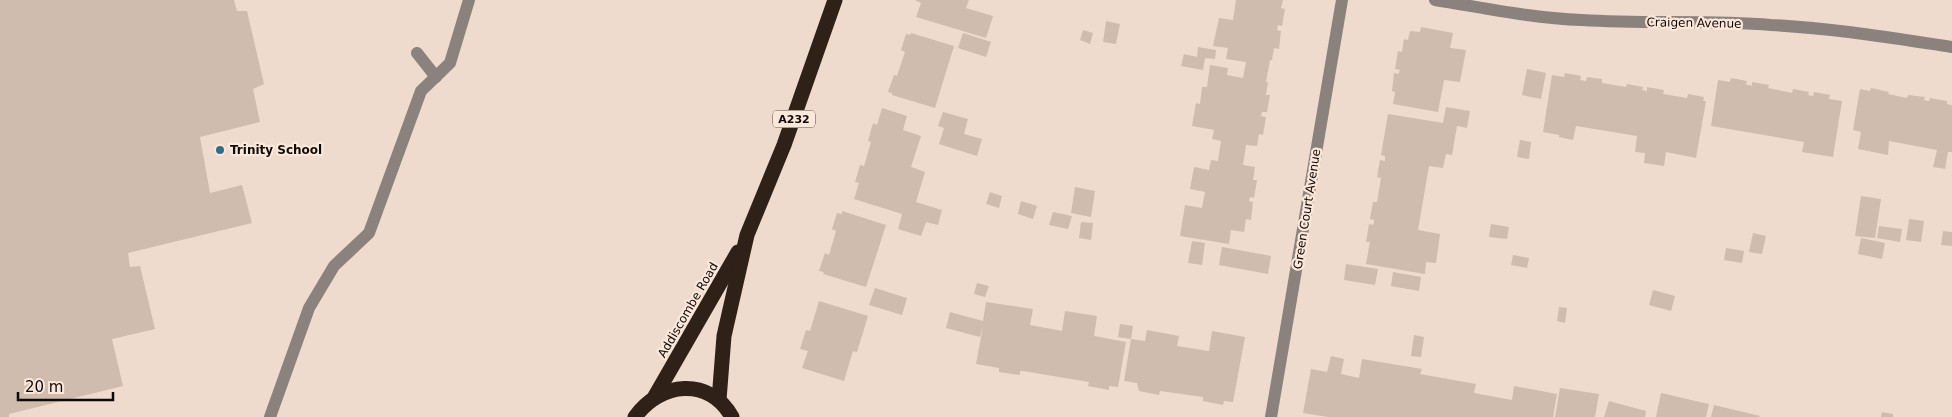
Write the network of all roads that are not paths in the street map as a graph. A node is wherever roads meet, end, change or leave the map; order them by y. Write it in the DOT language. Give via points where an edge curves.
graph roads {
  1 [pos="469,0"];
  2 [pos="835,0"];
  3 [pos="1342,0"];
  4 [pos="1435,0"];
  5 [pos="1952,47"];
  6 [pos="416,52"];
  7 [pos="436,77"];
  8 [pos="747,236"];
  9 [pos="654,398"];
  10 [pos="719,400"];
  11 [pos="270,417"];
  12 [pos="635,417"];
  13 [pos="732,417"];
  14 [pos="1271,417"];
  1 -- 7 [label="street" via="450,63"];
  2 -- 8 [label="highway, Addiscombe Road / A232" via="784,145"];
  3 -- 14 [label="street, Green Court Avenue"];
  4 -- 5 [label="street, Craigen Avenue" via="1567,19 1765,24"];
  6 -- 7 [label="street"];
  7 -- 11 [label="street" via="421,90 369,233 334,266 308,308"];
  8 -- 9 [label="highway, Addiscombe Road / A232"];
  8 -- 10 [label="highway, Addiscombe Road / A232" via="724,336"];
  9 -- 10 [label="highway" via="674,389 692,388"];
  9 -- 12 [label="highway"];
  10 -- 13 [label="highway"];
}
